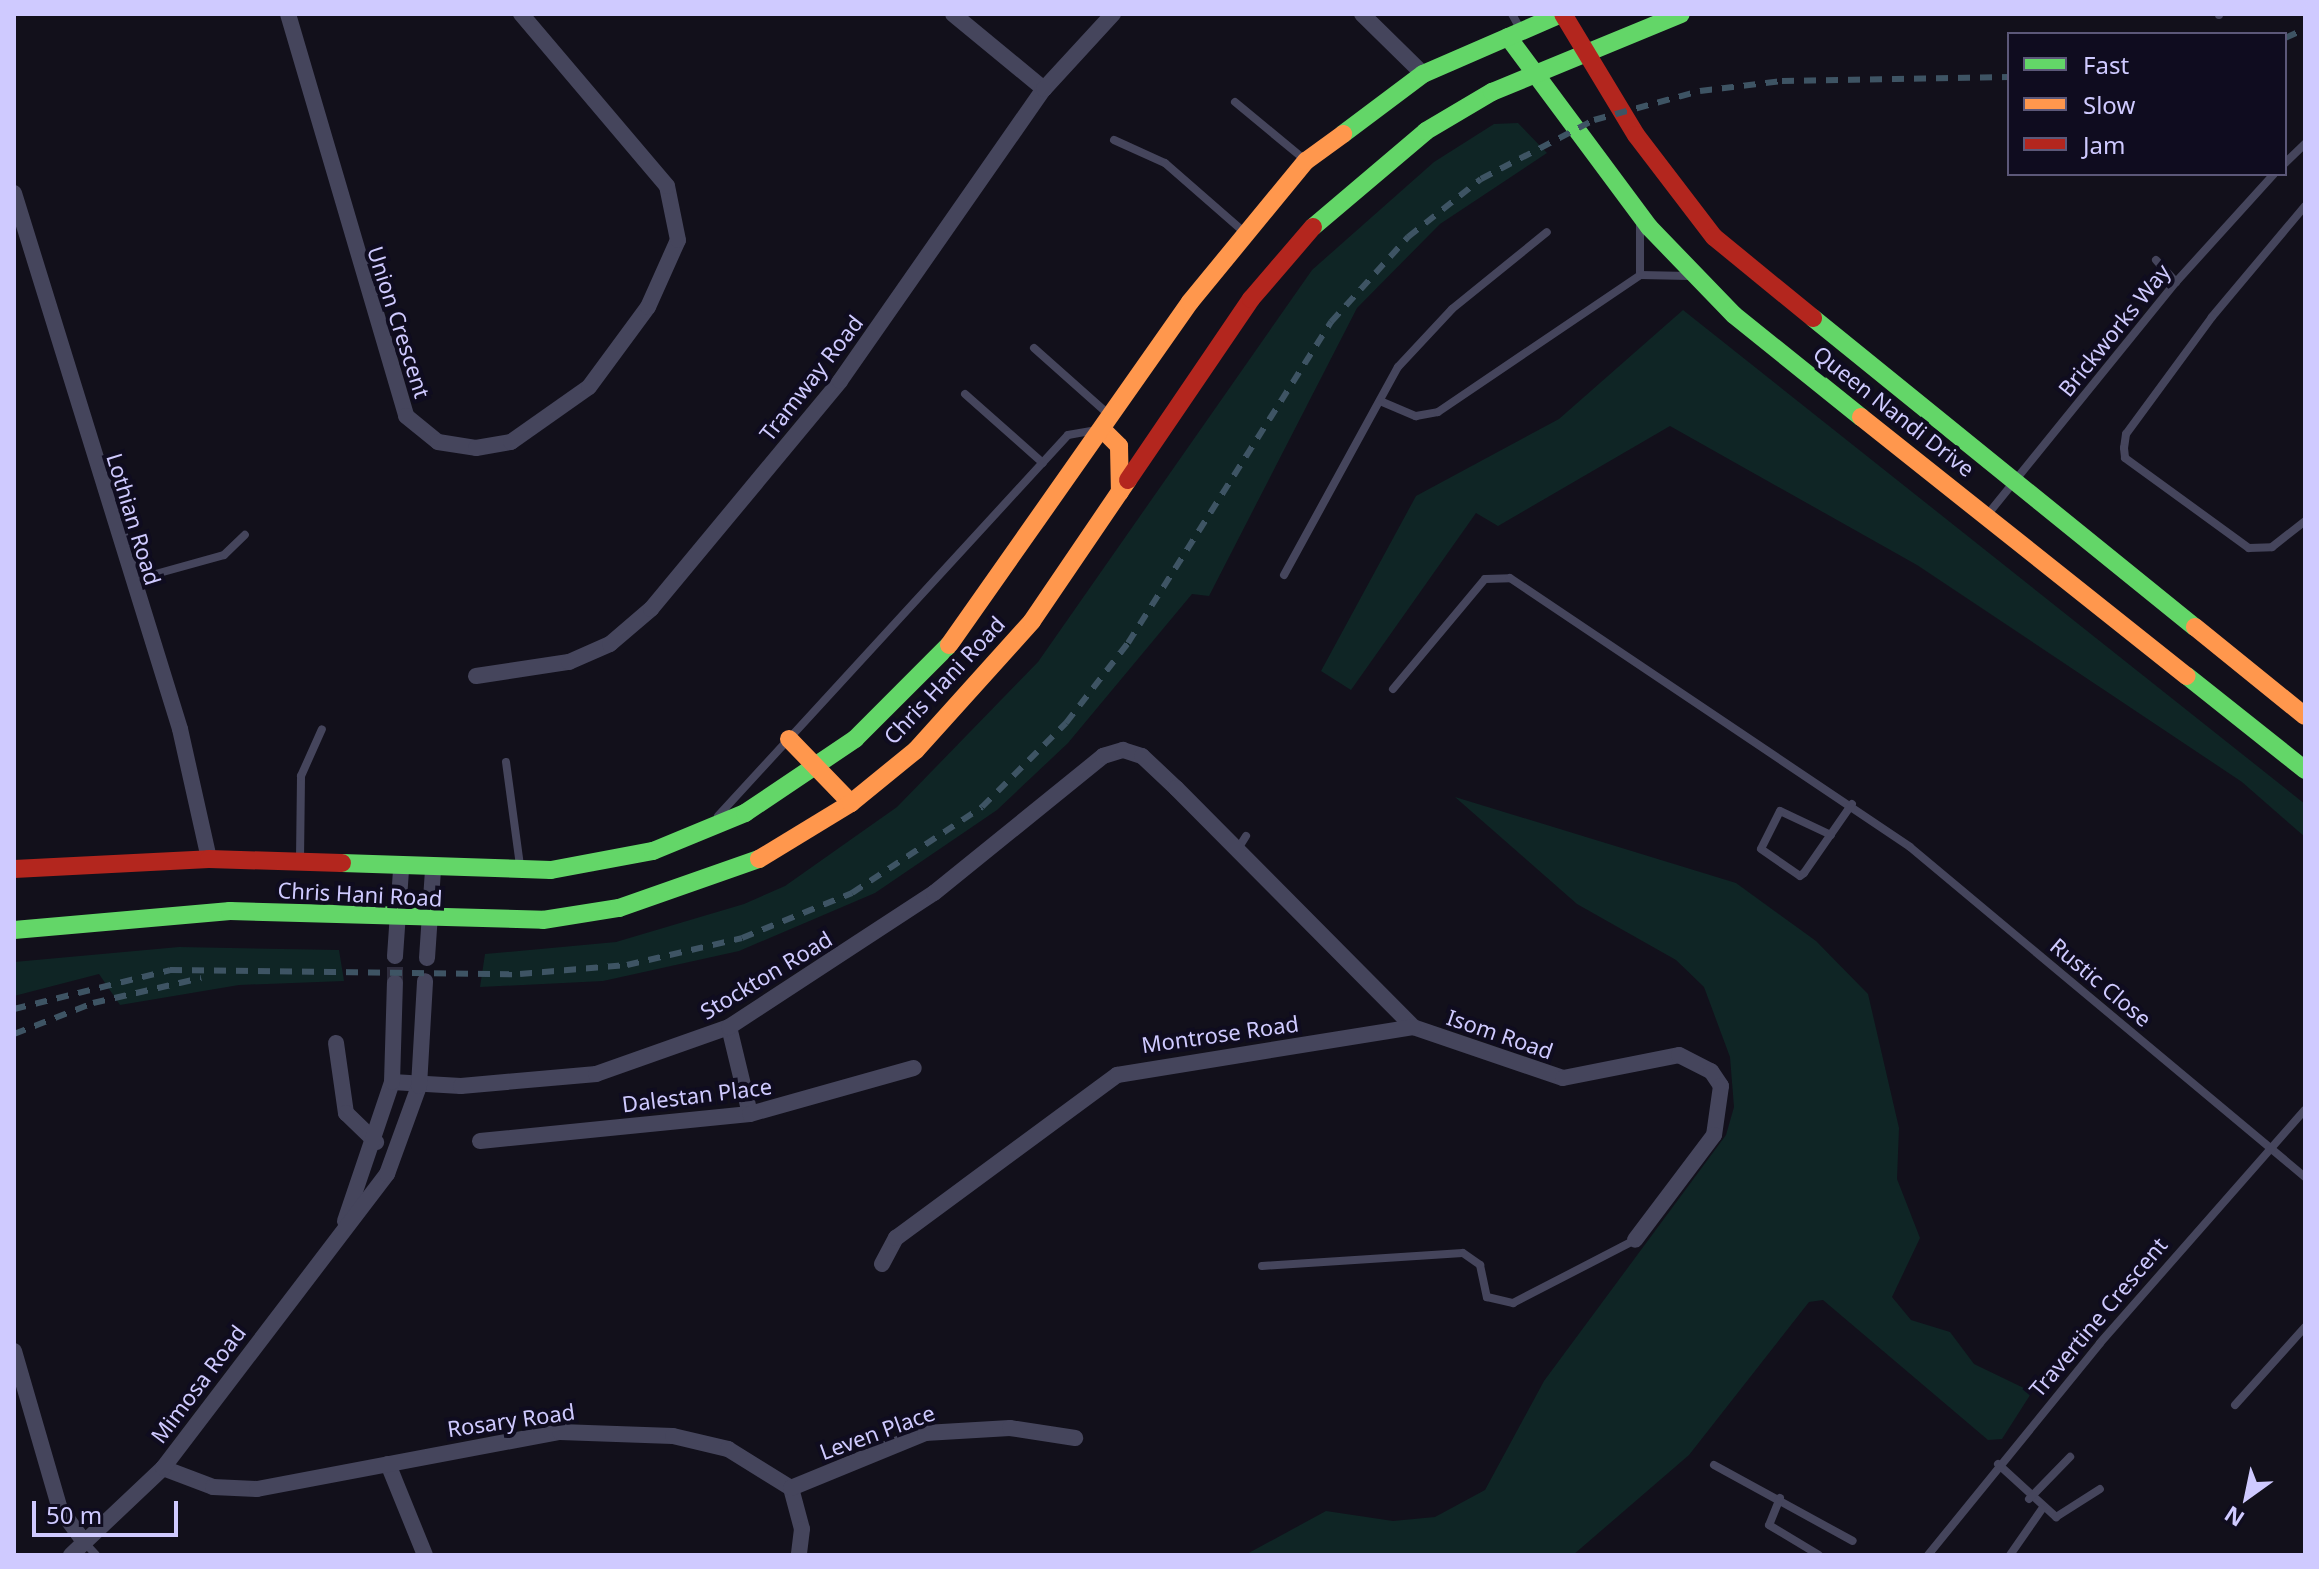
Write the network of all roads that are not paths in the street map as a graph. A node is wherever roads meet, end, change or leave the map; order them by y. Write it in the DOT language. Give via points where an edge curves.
graph roads {
  1 [pos="288,14"];
  2 [pos="521,14"];
  3 [pos="953,14"];
  4 [pos="1113,14"];
  5 [pos="1362,14"];
  6 [pos="1562,14"];
  7 [pos="1681,14"];
  8 [pos="1514,27"];
  9 [pos="1586,53"];
  10 [pos="1423,74"];
  11 [pos="1533,75"];
  12 [pos="1044,89"];
  13 [pos="1235,102"];
  14 [pos="1114,140"];
  15 [pos="2305,144"];
  16 [pos="1306,161"];
  17 [pos="2287,161"];
  18 [pos="2272,176"];
  19 [pos="14,193"];
  20 [pos="2305,206"];
  21 [pos="1639,214"];
  22 [pos="1243,231"];
  23 [pos="1547,232"];
  24 [pos="2156,260"];
  25 [pos="1640,275"];
  26 [pos="1694,277"];
  27 [pos="2176,282"];
  28 [pos="1034,348"];
  29 [pos="965,394"];
  30 [pos="1380,401"];
  31 [pos="1110,426"];
  32 [pos="1043,463"];
  33 [pos="2017,481"];
  34 [pos="1120,492"];
  35 [pos="1988,514"];
  36 [pos="2305,521"];
  37 [pos="245,535"];
  38 [pos="1284,575"];
  39 [pos="129,582"];
  40 [pos="476,676"];
  41 [pos="1393,689"];
  42 [pos="2305,716"];
  43 [pos="322,729"];
  44 [pos="789,739"];
  45 [pos="1103,756"];
  46 [pos="506,762"];
  47 [pos="813,770"];
  48 [pos="2305,770"];
  49 [pos="851,803"];
  50 [pos="1852,804"];
  51 [pos="701,834"];
  52 [pos="1831,835"];
  53 [pos="1246,836"];
  54 [pos="1235,852"];
  55 [pos="209,859"];
  56 [pos="300,864"];
  57 [pos="14,869"];
  58 [pos="401,870"];
  59 [pos="433,870"];
  60 [pos="521,871"];
  61 [pos="398,919"];
  62 [pos="429,921"];
  63 [pos="14,930"];
  64 [pos="395,956"];
  65 [pos="427,958"];
  66 [pos="425,981"];
  67 [pos="395,983"];
  68 [pos="729,1027"];
  69 [pos="1413,1027"];
  70 [pos="336,1043"];
  71 [pos="914,1068"];
  72 [pos="392,1082"];
  73 [pos="419,1086"];
  74 [pos="2305,1110"];
  75 [pos="750,1114"];
  76 [pos="480,1141"];
  77 [pos="376,1142"];
  78 [pos="2269,1145"];
  79 [pos="2305,1177"];
  80 [pos="344,1226"];
  81 [pos="1635,1240"];
  82 [pos="882,1264"];
  83 [pos="1262,1266"];
  84 [pos="2305,1327"];
  85 [pos="14,1351"];
  86 [pos="2235,1405"];
  87 [pos="1075,1438"];
  88 [pos="2070,1457"];
  89 [pos="388,1464"];
  90 [pos="1998,1464"];
  91 [pos="1714,1465"];
  92 [pos="163,1468"];
  93 [pos="791,1488"];
  94 [pos="2100,1489"];
  95 [pos="1780,1498"];
  96 [pos="2029,1499"];
  97 [pos="2042,1509"];
  98 [pos="1853,1541"];
  99 [pos="90,1549"];
  100 [pos="71,1555"];
  101 [pos="425,1555"];
  102 [pos="799,1555"];
  103 [pos="1819,1555"];
  104 [pos="1928,1555"];
  105 [pos="2010,1555"];
  1 -- 2 [label="street, Union Crescent" via="402,406 419,431 438,442 476,448 524,435 589,387 642,318 678,240 667,186"];
  3 -- 12 [label="street"];
  4 -- 12 [label="street, Tramway Road"];
  5 -- 10 [label="street"];
  6 -- 8 [label="main road, Chris Hani Road"];
  6 -- 9 [label="main road, Queen Nandi Drive"];
  7 -- 9 [label="main road, Chris Hani Road"];
  8 -- 10 [label="main road, Chris Hani Road"];
  8 -- 11 [label="main road, Queen Nandi Drive"];
  9 -- 11 [label="main road, Chris Hani Road"];
  9 -- 33 [label="main road, Queen Nandi Drive" via="1665,178 1714,237"];
  10 -- 16 [label="main road, Chris Hani Road"];
  11 -- 21 [label="main road, Queen Nandi Drive"];
  11 -- 34 [label="main road, Chris Hani Road" via="1426,131 1329,208 1251,299"];
  12 -- 40 [label="street, Tramway Road" via="853,364 651,609 610,644 569,662"];
  13 -- 16 [label="lane"];
  14 -- 22 [label="lane" via="1165,163"];
  15 -- 17 [label="lane"];
  16 -- 22 [label="main road, Chris Hani Road"];
  18 -- 27 [label="lane, Brickworks Way"];
  19 -- 39 [label="street, Lothian Road"];
  20 -- 36 [label="lane" via="2212,317 2126,434 2124,448 2125,458 2249,548 2272,547"];
  21 -- 25 [label="lane"];
  21 -- 26 [label="main road, Queen Nandi Drive"];
  22 -- 31 [label="main road, Chris Hani Road"];
  23 -- 30 [label="lane" via="1423,338"];
  24 -- 27 [label="lane"];
  25 -- 26 [label="lane"];
  25 -- 30 [label="lane" via="1438,412 1416,416"];
  26 -- 35 [label="main road, Queen Nandi Drive"];
  27 -- 33 [label="lane, Brickworks Way"];
  28 -- 31 [label="lane"];
  29 -- 32 [label="lane"];
  30 -- 38 [label="lane"];
  31 -- 32 [label="lane" via="1068,435"];
  31 -- 34 [label="main road" via="1121,455"];
  31 -- 47 [label="main road, Chris Hani Road" via="966,628 913,687"];
  32 -- 44 [label="lane"];
  33 -- 35 [label="lane, Brickworks Way"];
  33 -- 42 [label="main road, Queen Nandi Drive"];
  34 -- 49 [label="main road, Chris Hani Road" via="982,681 916,750"];
  35 -- 48 [label="main road, Queen Nandi Drive"];
  37 -- 39 [label="lane" via="224,555"];
  39 -- 55 [label="street, Lothian Road" via="180,729"];
  41 -- 50 [label="lane, Rustic Close" via="1485,579 1510,578"];
  43 -- 56 [label="lane" via="301,776"];
  44 -- 47 [label="main road"];
  44 -- 51 [label="lane"];
  45 -- 54 [label="street, Isom Road" via="1123,750 1142,756"];
  45 -- 68 [label="street, Stockton Road" via="934,893"];
  46 -- 60 [label="lane"];
  47 -- 49 [label="main road"];
  47 -- 51 [label="main road, Chris Hani Road"];
  49 -- 62 [label="main road, Chris Hani Road" via="755,862 619,908 543,920"];
  50 -- 52 [label="lane"];
  50 -- 78 [label="lane, Rustic Close"];
  51 -- 60 [label="main road, Chris Hani Road" via="595,864"];
  52 -- 52 [label="lane" via="1800,876 1761,849 1780,811"];
  53 -- 54 [label="lane"];
  54 -- 69 [label="street, Isom Road"];
  55 -- 56 [label="main road, Chris Hani Road"];
  55 -- 57 [label="main road, Chris Hani Road"];
  56 -- 58 [label="main road, Chris Hani Road"];
  58 -- 59 [label="main road, Chris Hani Road"];
  58 -- 61 [label="street"];
  59 -- 60 [label="main road, Chris Hani Road"];
  59 -- 62 [label="street"];
  61 -- 62 [label="main road, Chris Hani Road"];
  61 -- 63 [label="main road, Chris Hani Road" via="230,911"];
  61 -- 64 [label="street"];
  62 -- 65 [label="street"];
  66 -- 73 [label="street, Mimosa Road"];
  67 -- 72 [label="street, Mimosa Road"];
  68 -- 73 [label="street, Stockton Road" via="611,1071"];
  68 -- 75 [label="street"];
  69 -- 81 [label="street, Isom Road" via="1563,1078 1679,1055 1711,1071 1721,1086 1714,1135"];
  69 -- 82 [label="street, Montrose Road" via="1133,1069 1101,1083 896,1238"];
  70 -- 77 [label="street" via="346,1113"];
  71 -- 75 [label="street, Dalestan Place"];
  72 -- 73 [label="street, Stockton Road"];
  72 -- 77 [label="street, Mimosa Road"];
  73 -- 80 [label="street, Mimosa Road" via="387,1174"];
  74 -- 78 [label="lane, Travertine Crescent"];
  75 -- 76 [label="street, Dalestan Place"];
  77 -- 80 [label="street, Mimosa Road"];
  78 -- 79 [label="lane, Rustic Close"];
  78 -- 90 [label="lane, Travertine Crescent"];
  80 -- 92 [label="street, Mimosa Road"];
  81 -- 83 [label="lane" via="1513,1303 1487,1297 1480,1265 1463,1253"];
  84 -- 86 [label="lane"];
  85 -- 99 [label="street" via="60,1509"];
  87 -- 93 [label="street, Leven Place" via="1010,1428 925,1433"];
  88 -- 96 [label="lane"];
  89 -- 92 [label="street, Rosary Road" via="257,1489 213,1487"];
  89 -- 93 [label="street, Rosary Road" via="560,1432 625,1432 728,1449"];
  89 -- 101 [label="street"];
  90 -- 96 [label="lane"];
  90 -- 104 [label="lane, Travertine Crescent"];
  91 -- 95 [label="lane"];
  92 -- 99 [label="street, Mimosa Road"];
  93 -- 102 [label="street" via="802,1529"];
  94 -- 97 [label="lane" via="2065,1517"];
  95 -- 98 [label="lane"];
  95 -- 103 [label="lane" via="1769,1525"];
  96 -- 97 [label="lane"];
  97 -- 105 [label="lane"];
  99 -- 100 [label="street, Mimosa Road"];
}
